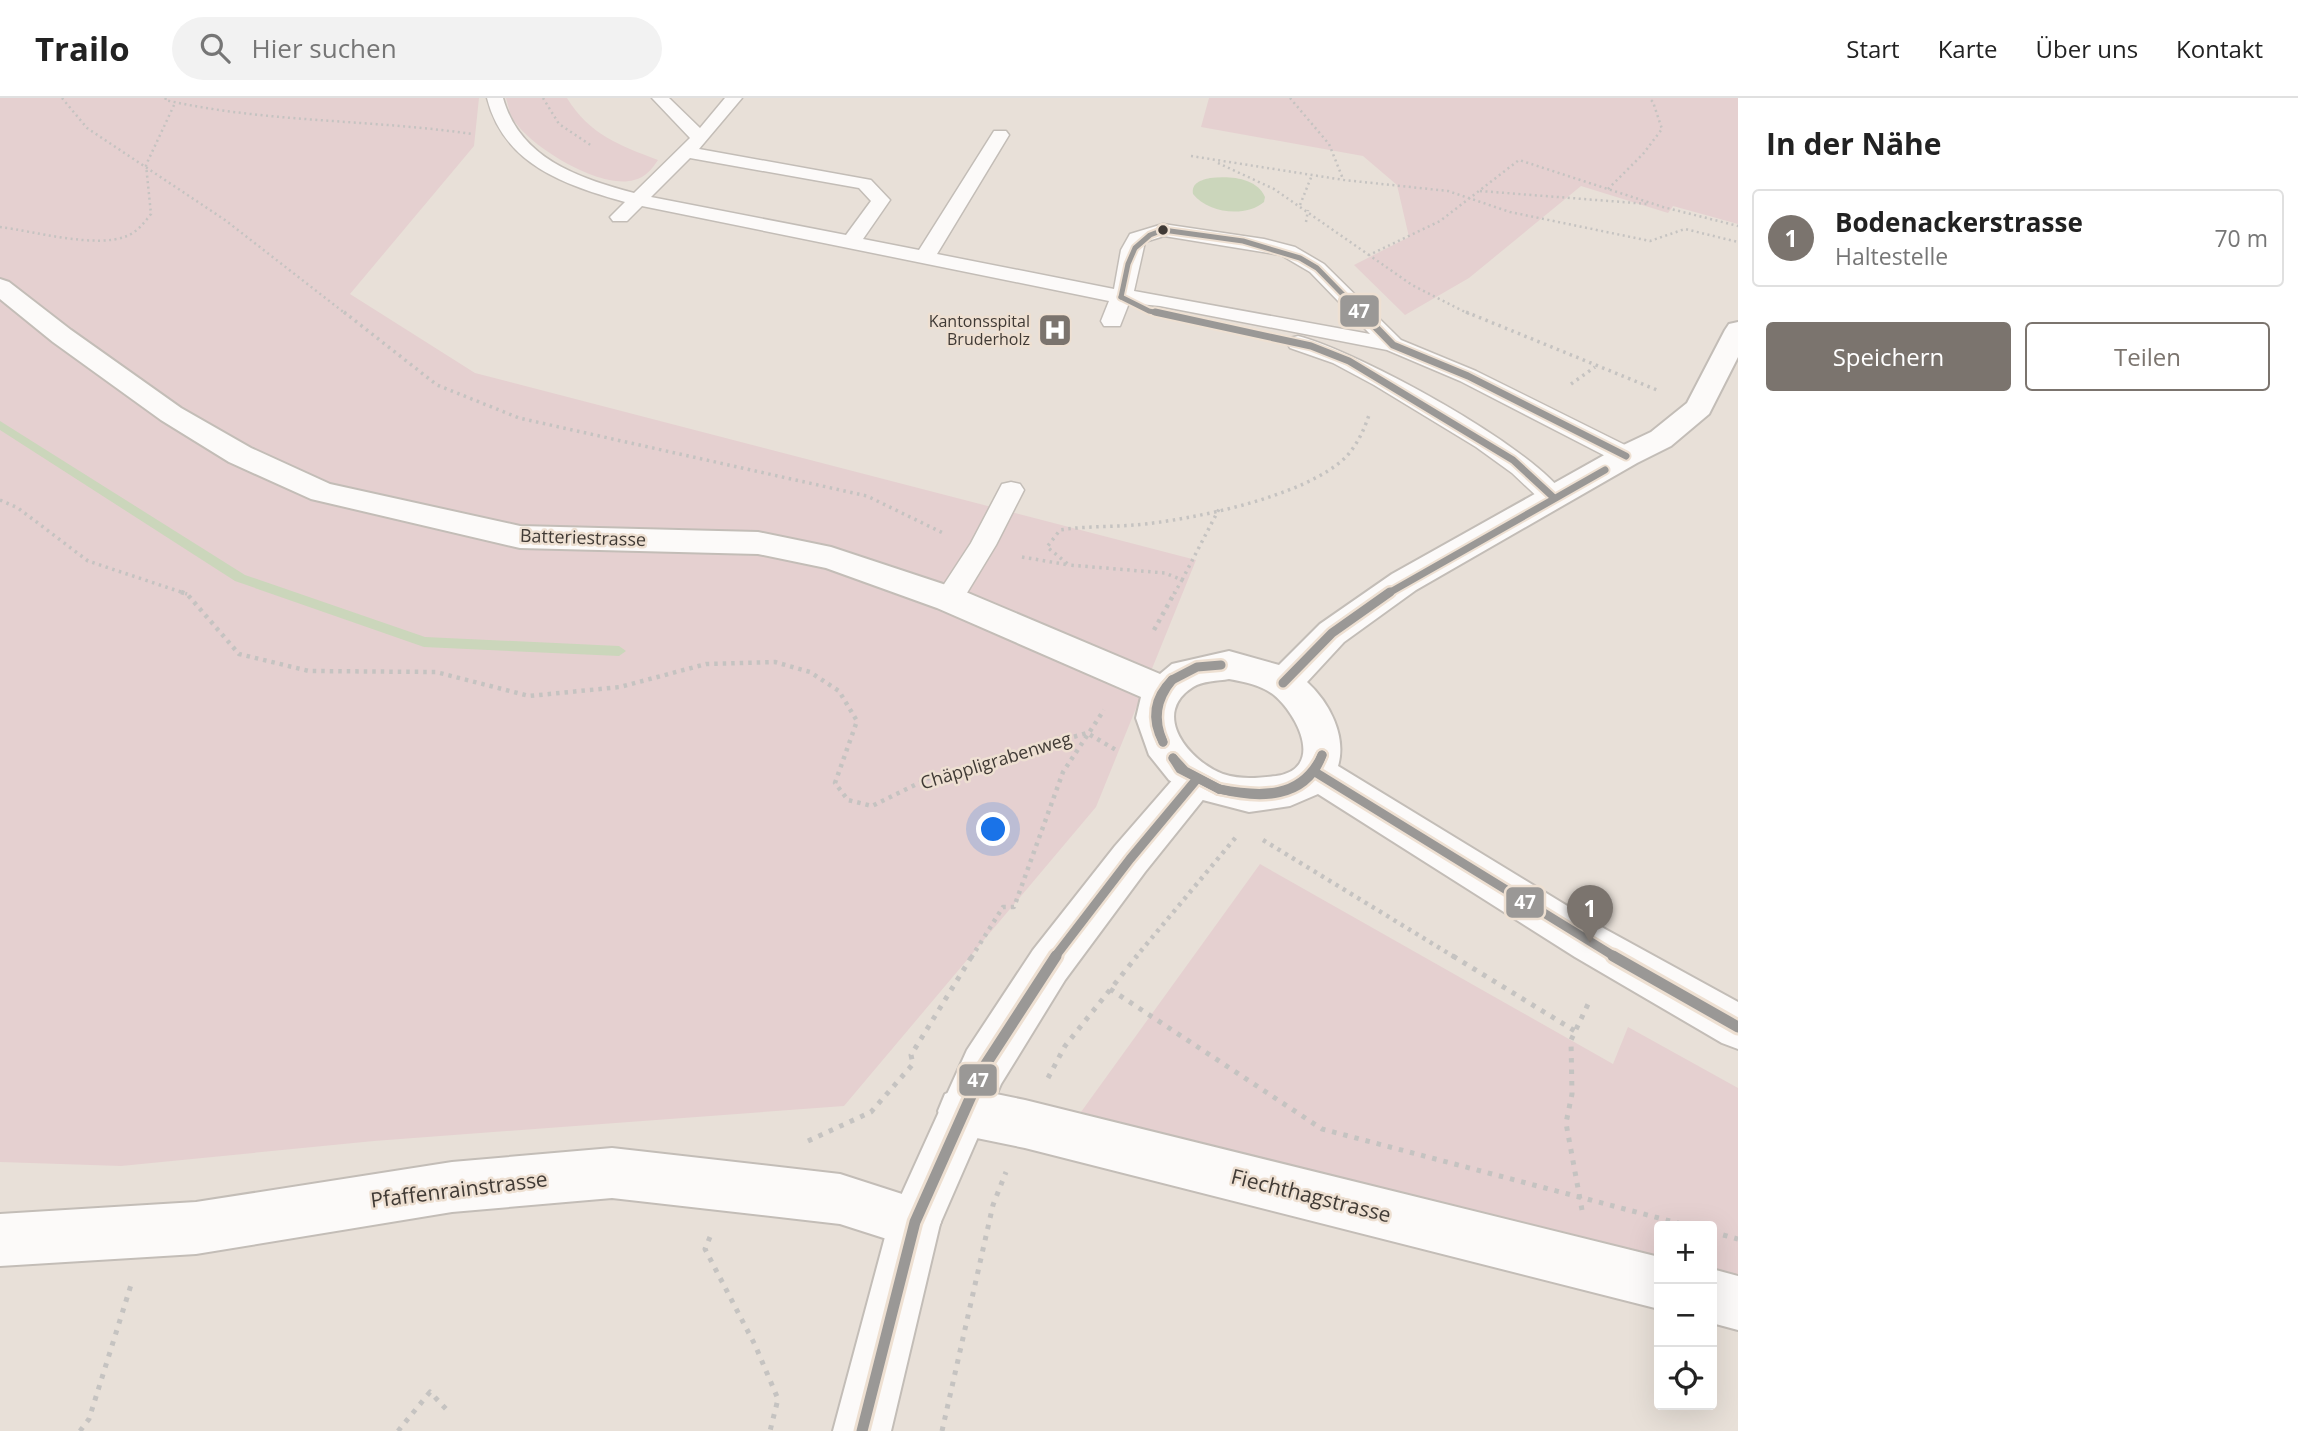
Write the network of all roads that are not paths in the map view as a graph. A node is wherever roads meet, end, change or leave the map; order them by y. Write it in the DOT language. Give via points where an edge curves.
graph roads {
  1 [pos="495,98"];
  2 [pos="660,98"];
  3 [pos="734,98"];
  4 [pos="1000,135"];
  5 [pos="700,138"];
  6 [pos="685,152"];
  7 [pos="641,198"];
  8 [pos="620,217"];
  9 [pos="851,242"];
  10 [pos="925,257"];
  11 [pos="0,287"];
  12 [pos="1121,297"];
  13 [pos="1112,321"];
  14 [pos="1738,330"];
  15 [pos="1393,345"];
  16 [pos="1626,456"];
  17 [pos="1011,490"];
  18 [pos="1553,498"];
  19 [pos="949,599"];
  20 [pos="1283,683"];
  21 [pos="1162,690"];
  22 [pos="1315,772"];
  23 [pos="1196,780"];
  24 [pos="1738,1027"];
  25 [pos="962,1111"];
  26 [pos="915,1222"];
  27 [pos="0,1240"];
  28 [pos="1654,1282"];
  29 [pos="1717,1297"];
  30 [pos="1738,1303"];
  31 [pos="862,1431"];
  1 -- 7 [label="lane" via="514,141 556,169 594,186"];
  2 -- 5 [label="lane"];
  3 -- 5 [label="lane"];
  4 -- 10 [label="lane"];
  5 -- 6 [label="lane"];
  6 -- 7 [label="lane"];
  6 -- 9 [label="lane" via="865,184 881,200"];
  7 -- 8 [label="lane"];
  7 -- 9 [label="lane"];
  9 -- 10 [label="lane"];
  10 -- 12 [label="lane"];
  11 -- 19 [label="street, Batteriestrasse" via="172,414 240,455 322,492 520,537 758,543 831,558"];
  12 -- 13 [label="lane"];
  12 -- 15 [label="lane" via="1160,300"];
  12 -- 15 [label="lane" via="1137,238 1163,230 1264,245 1288,251 1317,268"];
  12 -- 18 [label="lane" via="1149,311 1311,346 1349,361 1513,460"];
  14 -- 16 [label="street" via="1699,408 1661,439"];
  15 -- 16 [label="lane" via="1468,376"];
  16 -- 18 [label="street"];
  17 -- 19 [label="lane"];
  18 -- 20 [label="street" via="1404,582 1332,633"];
  19 -- 21 [label="street, Batteriestrasse"];
  20 -- 21 [label="street" via="1229,665 1202,666 1179,675"];
  20 -- 22 [label="street" via="1302,699 1322,736 1323,755"];
  21 -- 23 [label="street" via="1155,706 1161,744 1175,764"];
  22 -- 23 [label="street" via="1299,787 1250,796"];
  22 -- 24 [label="street" via="1590,943"];
  23 -- 25 [label="street" via="1049,965 984,1067"];
  25 -- 26 [label="street"];
  25 -- 28 [label="street, Fiechthagstrasse"];
  26 -- 27 [label="street, Pfaffenrainstrasse" via="840,1199 612,1173 452,1187 196,1228"];
  26 -- 31 [label="street"];
  29 -- 30 [label="street"];
}
